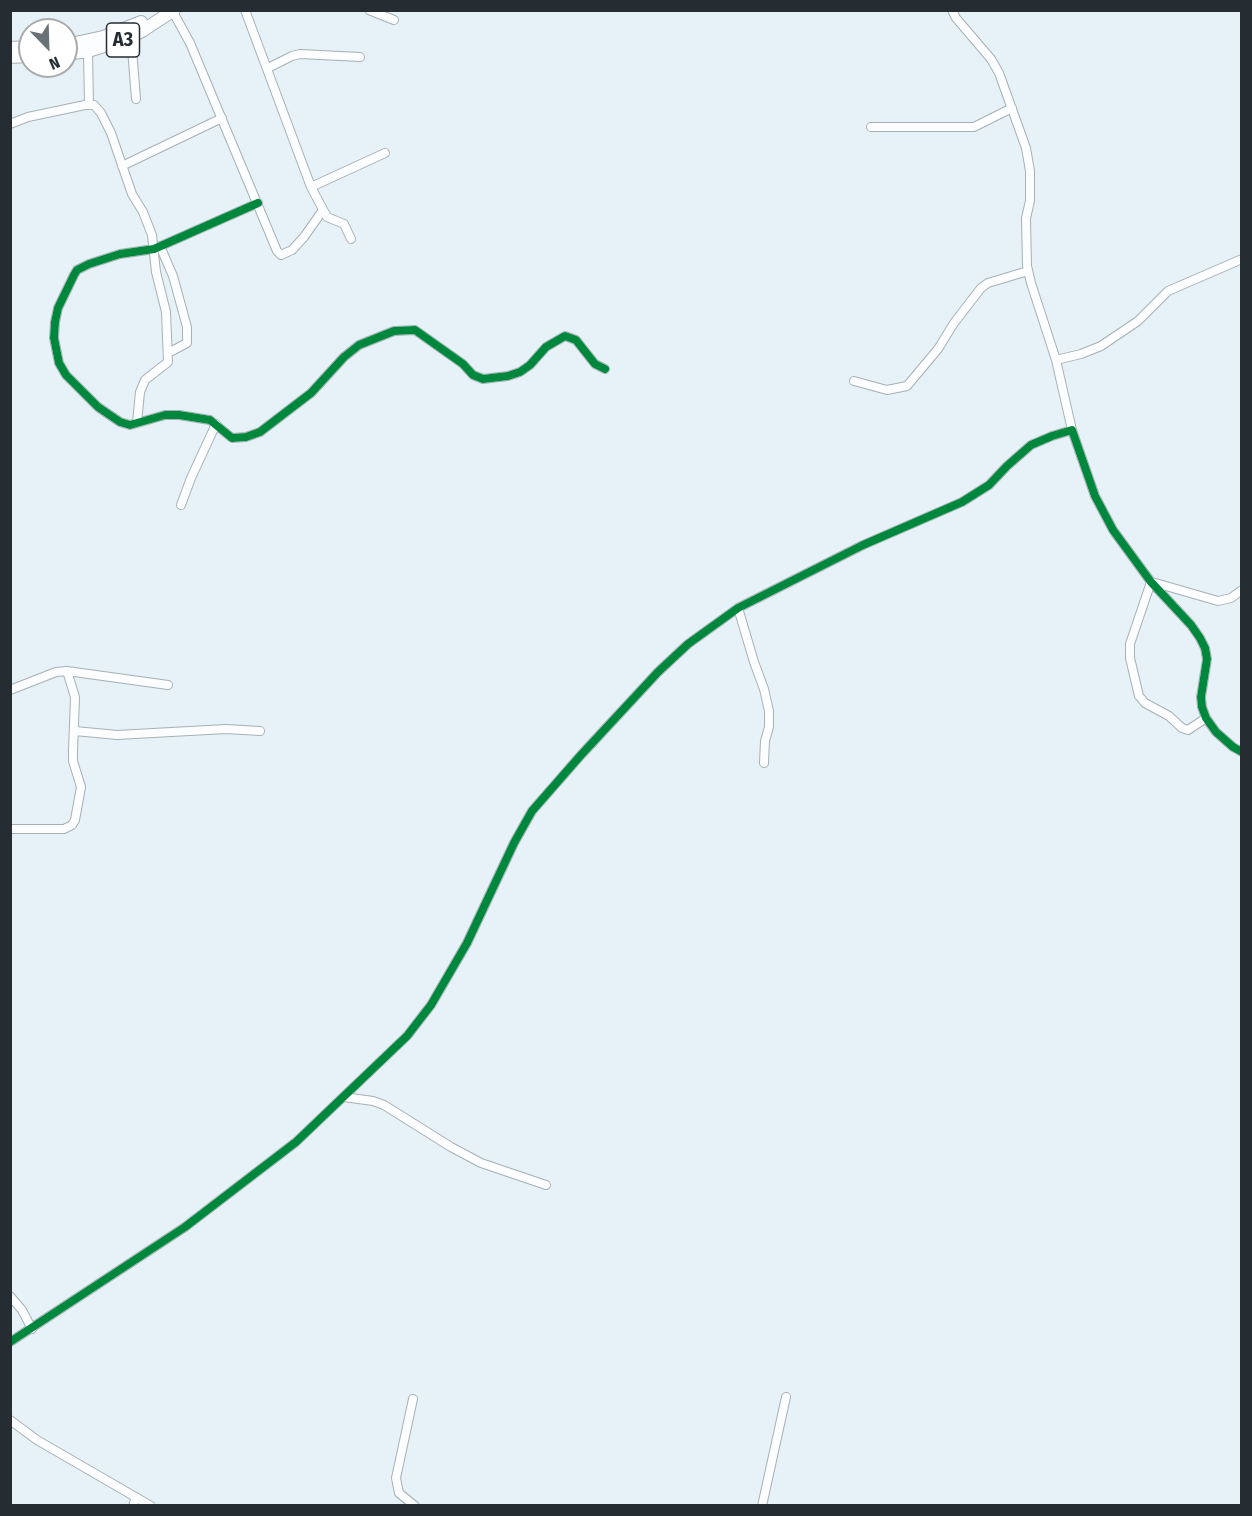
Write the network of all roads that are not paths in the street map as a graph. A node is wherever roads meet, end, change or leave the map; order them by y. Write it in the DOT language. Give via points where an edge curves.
graph roads {
  1 [pos="245,10"];
  2 [pos="369,10"];
  3 [pos="952,10"];
  4 [pos="169,11"];
  5 [pos="394,20"];
  6 [pos="131,36"];
  7 [pos="78,42"];
  8 [pos="88,51"];
  9 [pos="78,52"];
  10 [pos="360,57"];
  11 [pos="268,68"];
  12 [pos="136,99"];
  13 [pos="89,105"];
  14 [pos="1012,108"];
  15 [pos="222,118"];
  16 [pos="10,124"];
  17 [pos="871,127"];
  18 [pos="385,153"];
  19 [pos="123,166"];
  20 [pos="311,187"];
  21 [pos="258,203"];
  22 [pos="323,210"];
  23 [pos="351,239"];
  24 [pos="157,247"];
  25 [pos="1242,259"];
  26 [pos="1028,271"];
  27 [pos="168,353"];
  28 [pos="1056,360"];
  29 [pos="605,369"];
  30 [pos="854,381"];
  31 [pos="136,423"];
  32 [pos="216,424"];
  33 [pos="1072,430"];
  34 [pos="181,505"];
  35 [pos="1151,582"];
  36 [pos="1242,590"];
  37 [pos="738,608"];
  38 [pos="67,671"];
  39 [pos="168,685"];
  40 [pos="10,690"];
  41 [pos="1206,718"];
  42 [pos="260,730"];
  43 [pos="75,731"];
  44 [pos="1242,752"];
  45 [pos="764,763"];
  46 [pos="10,829"];
  47 [pos="344,1097"];
  48 [pos="546,1185"];
  49 [pos="10,1296"];
  50 [pos="32,1329"];
  51 [pos="10,1342"];
  52 [pos="786,1397"];
  53 [pos="412,1399"];
  54 [pos="10,1420"];
  55 [pos="135,1501"];
  56 [pos="151,1506"];
  57 [pos="415,1506"];
  58 [pos="762,1506"];
  1 -- 11 [label="street"];
  2 -- 5 [label="street"];
  3 -- 14 [label="street" via="991,59"];
  4 -- 6 [label="main road, A3"];
  4 -- 7 [label="main road, A3" via="121,31"];
  4 -- 15 [label="street" via="190,43"];
  6 -- 8 [label="main road, A3"];
  6 -- 12 [label="street"];
  8 -- 9 [label="main road, A3"];
  8 -- 13 [label="street"];
  10 -- 11 [label="street" via="300,54"];
  11 -- 20 [label="street"];
  13 -- 16 [label="street"];
  13 -- 19 [label="street" via="101,113"];
  14 -- 17 [label="street" via="974,127"];
  14 -- 26 [label="street" via="1030,171 1026,218"];
  15 -- 19 [label="street"];
  15 -- 21 [label="street"];
  18 -- 20 [label="street"];
  19 -- 24 [label="street"];
  20 -- 22 [label="street"];
  21 -- 22 [label="street" via="281,255 292,250"];
  21 -- 24 [label="street"];
  22 -- 23 [label="street" via="327,217 344,224"];
  24 -- 27 [label="street" via="156,272 166,312"];
  24 -- 27 [label="street" via="173,276 187,327 187,342"];
  24 -- 31 [label="street" via="120,254 77,270 55,322 59,363 66,375 113,417 130,425"];
  25 -- 28 [label="street" via="1168,291 1138,321 1101,346"];
  26 -- 28 [label="street"];
  26 -- 30 [label="street" via="981,288 907,386 887,390"];
  27 -- 31 [label="street" via="168,362 146,380 140,392"];
  28 -- 33 [label="street"];
  29 -- 32 [label="street" via="595,364 576,340 565,336 546,347 520,372 483,379 415,330 394,331 359,345 311,393 260,432 232,438"];
  31 -- 32 [label="street" via="179,415 200,417"];
  32 -- 34 [label="street"];
  33 -- 35 [label="street" via="1095,496 1113,530"];
  33 -- 37 [label="street" via="1031,445 989,485 962,502 863,544"];
  35 -- 36 [label="street" via="1218,601"];
  35 -- 41 [label="street" via="1191,625 1205,648 1201,697"];
  35 -- 41 [label="street" via="1130,644 1138,696 1188,730"];
  37 -- 45 [label="street" via="769,711"];
  37 -- 47 [label="street" via="688,644 658,672 532,811 467,943 430,1005 407,1036"];
  38 -- 39 [label="street"];
  38 -- 40 [label="street"];
  38 -- 43 [label="street" via="75,698"];
  41 -- 44 [label="street" via="1216,732"];
  42 -- 43 [label="street" via="146,735"];
  43 -- 46 [label="street" via="73,761 81,794 72,825 64,829"];
  47 -- 48 [label="street" via="373,1101 481,1162"];
  47 -- 50 [label="street" via="296,1142 185,1227"];
  49 -- 50 [label="street"];
  50 -- 51 [label="street"];
  52 -- 58 [label="street"];
  53 -- 57 [label="street" via="396,1478 399,1493"];
  54 -- 55 [label="street"];
  55 -- 56 [label="street"];
}
